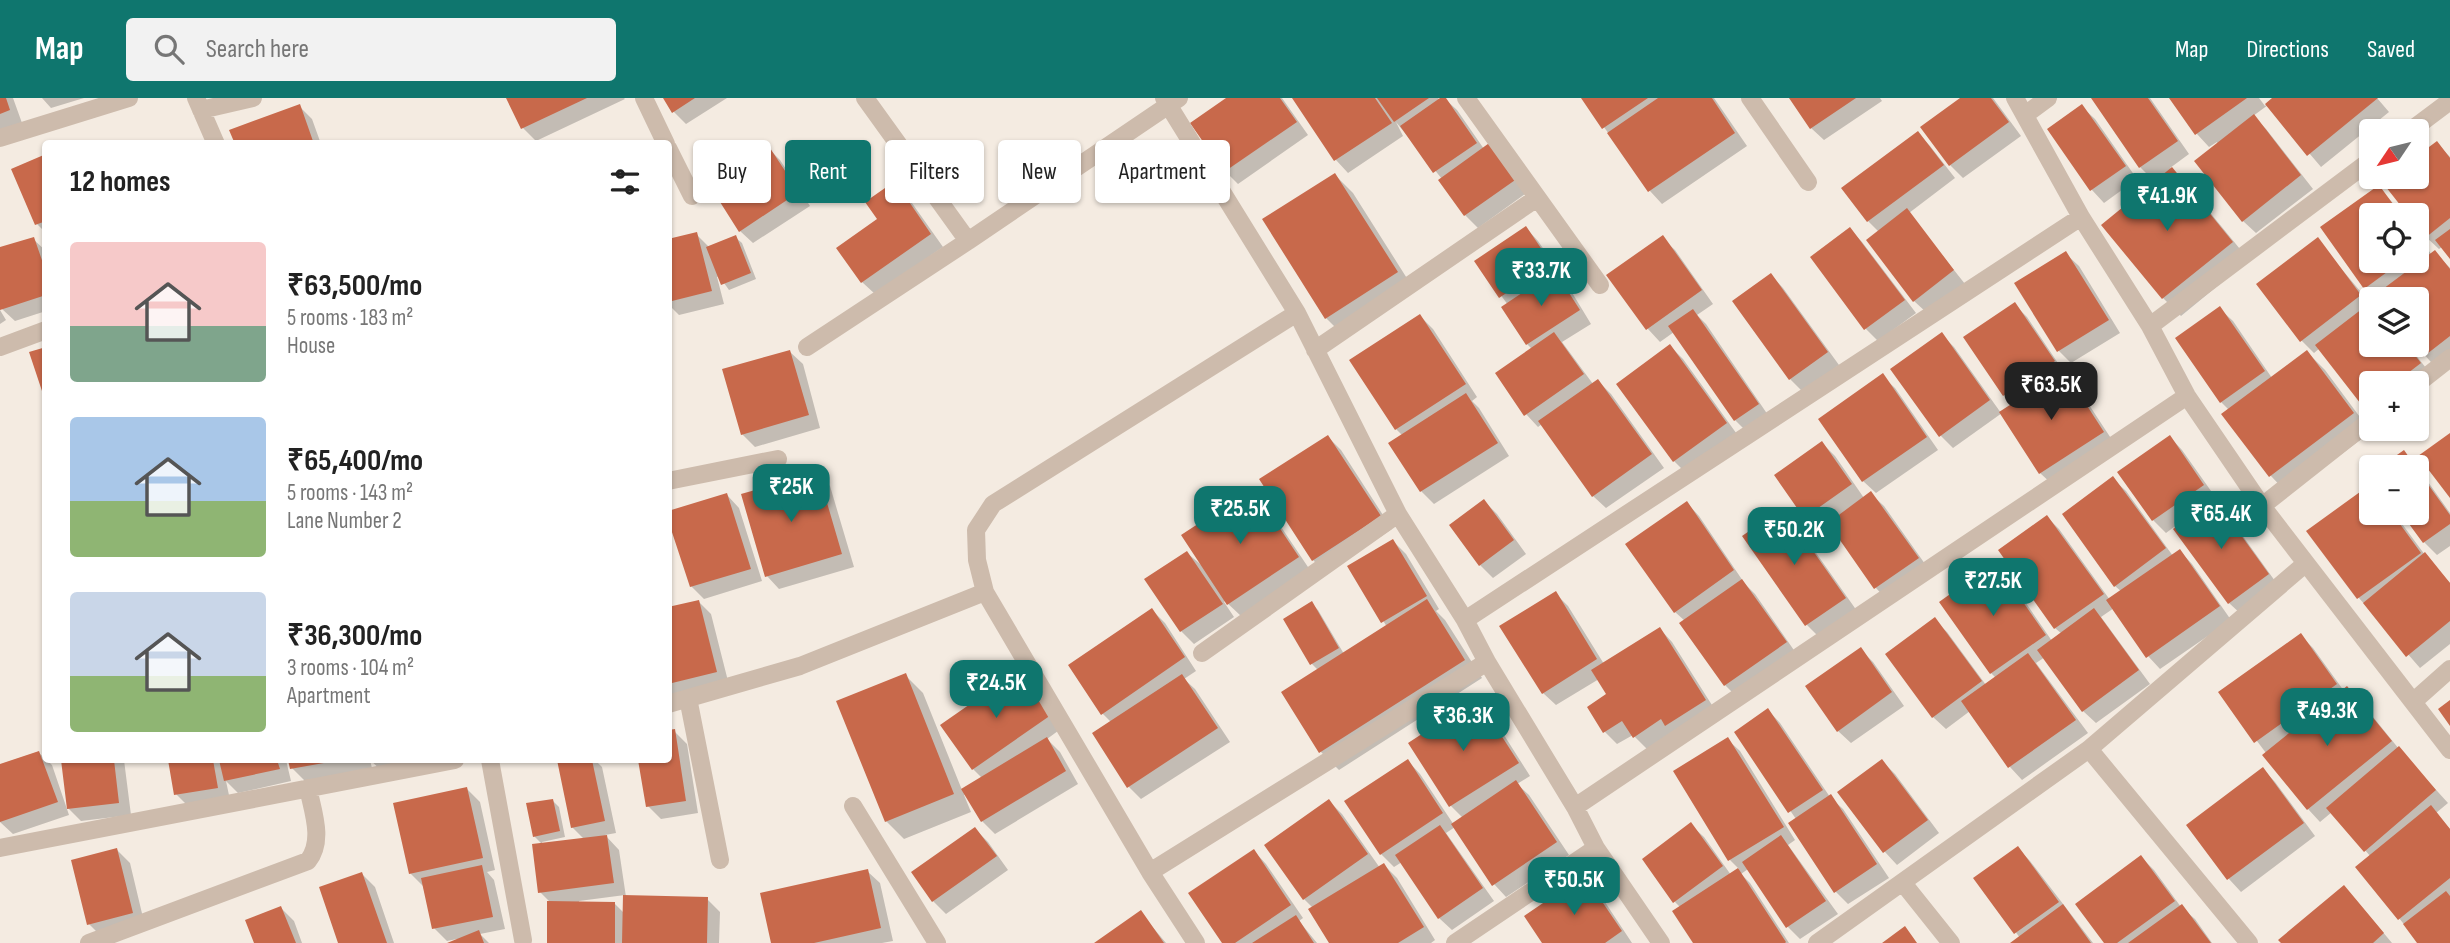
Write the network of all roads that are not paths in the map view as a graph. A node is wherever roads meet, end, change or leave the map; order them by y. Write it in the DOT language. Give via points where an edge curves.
graph roads {
  1 [pos="129,98"];
  2 [pos="253,98"];
  3 [pos="644,98"];
  4 [pos="865,98"];
  5 [pos="1750,98"];
  6 [pos="2015,98"];
  7 [pos="2048,98"];
  8 [pos="1171,100"];
  9 [pos="1472,100"];
  10 [pos="2450,102"];
  11 [pos="199,104"];
  12 [pos="2025,115"];
  13 [pos="2427,119"];
  14 [pos="0,138"];
  15 [pos="214,140"];
  16 [pos="664,140"];
  17 [pos="672,156"];
  18 [pos="2359,169"];
  19 [pos="1808,181"];
  20 [pos="692,196"];
  21 [pos="1538,198"];
  22 [pos="2081,217"];
  23 [pos="968,241"];
  24 [pos="1600,285"];
  25 [pos="1297,313"];
  26 [pos="2150,326"];
  27 [pos="42,331"];
  28 [pos="0,347"];
  29 [pos="807,347"];
  30 [pos="1315,351"];
  31 [pos="2450,358"];
  32 [pos="2429,375"];
  33 [pos="2188,396"];
  34 [pos="2359,429"];
  35 [pos="778,459"];
  36 [pos="672,480"];
  37 [pos="2262,506"];
  38 [pos="1398,514"];
  39 [pos="2305,564"];
  40 [pos="985,592"];
  41 [pos="1465,620"];
  42 [pos="1202,653"];
  43 [pos="1487,662"];
  44 [pos="2450,669"];
  45 [pos="688,698"];
  46 [pos="2414,701"];
  47 [pos="672,703"];
  48 [pos="2089,749"];
  49 [pos="2450,750"];
  50 [pos="439,763"];
  51 [pos="491,763"];
  52 [pos="308,788"];
  53 [pos="853,806"];
  54 [pos="1575,807"];
  55 [pos="0,848"];
  56 [pos="1596,848"];
  57 [pos="720,860"];
  58 [pos="1150,872"];
  59 [pos="1903,884"];
  60 [pos="523,940"];
  61 [pos="89,943"];
  62 [pos="937,943"];
  63 [pos="1196,943"];
  64 [pos="1455,943"];
  65 [pos="1661,943"];
  66 [pos="1817,943"];
  67 [pos="1951,943"];
  68 [pos="2249,943"];
  1 -- 14 [label="street"];
  2 -- 11 [label="street"];
  3 -- 16 [label="street"];
  4 -- 23 [label="street"];
  5 -- 19 [label="street"];
  6 -- 12 [label="street"];
  7 -- 12 [label="street"];
  8 -- 23 [label="street"];
  8 -- 25 [label="street"];
  9 -- 21 [label="street"];
  10 -- 13 [label="street"];
  11 -- 15 [label="street"];
  12 -- 22 [label="street"];
  17 -- 20 [label="street"];
  18 -- 26 [label="street"];
  21 -- 24 [label="street"];
  21 -- 30 [label="street"];
  22 -- 26 [label="street"];
  22 -- 41 [label="street"];
  23 -- 29 [label="street"];
  25 -- 30 [label="street"];
  25 -- 40 [label="street" via="993,504 976,530 976,560"];
  26 -- 33 [label="street"];
  27 -- 28 [label="street"];
  30 -- 38 [label="street"];
  31 -- 32 [label="street"];
  33 -- 37 [label="street"];
  33 -- 54 [label="street"];
  34 -- 37 [label="street"];
  35 -- 36 [label="street"];
  37 -- 39 [label="street"];
  38 -- 41 [label="street"];
  38 -- 42 [label="street"];
  39 -- 46 [label="street"];
  39 -- 48 [label="street"];
  40 -- 45 [label="street" via="800,666"];
  40 -- 58 [label="street"];
  41 -- 43 [label="street"];
  43 -- 54 [label="street"];
  43 -- 58 [label="street"];
  44 -- 46 [label="street"];
  45 -- 47 [label="street"];
  45 -- 57 [label="street"];
  46 -- 49 [label="street"];
  48 -- 59 [label="street"];
  48 -- 68 [label="street"];
  50 -- 52 [label="street"];
  51 -- 60 [label="street"];
  52 -- 55 [label="street"];
  52 -- 61 [label="street" via="317,834 307,862"];
  53 -- 62 [label="street"];
  54 -- 56 [label="street"];
  56 -- 64 [label="street"];
  56 -- 65 [label="street"];
  58 -- 63 [label="street"];
  59 -- 66 [label="street"];
  59 -- 67 [label="street"];
}
